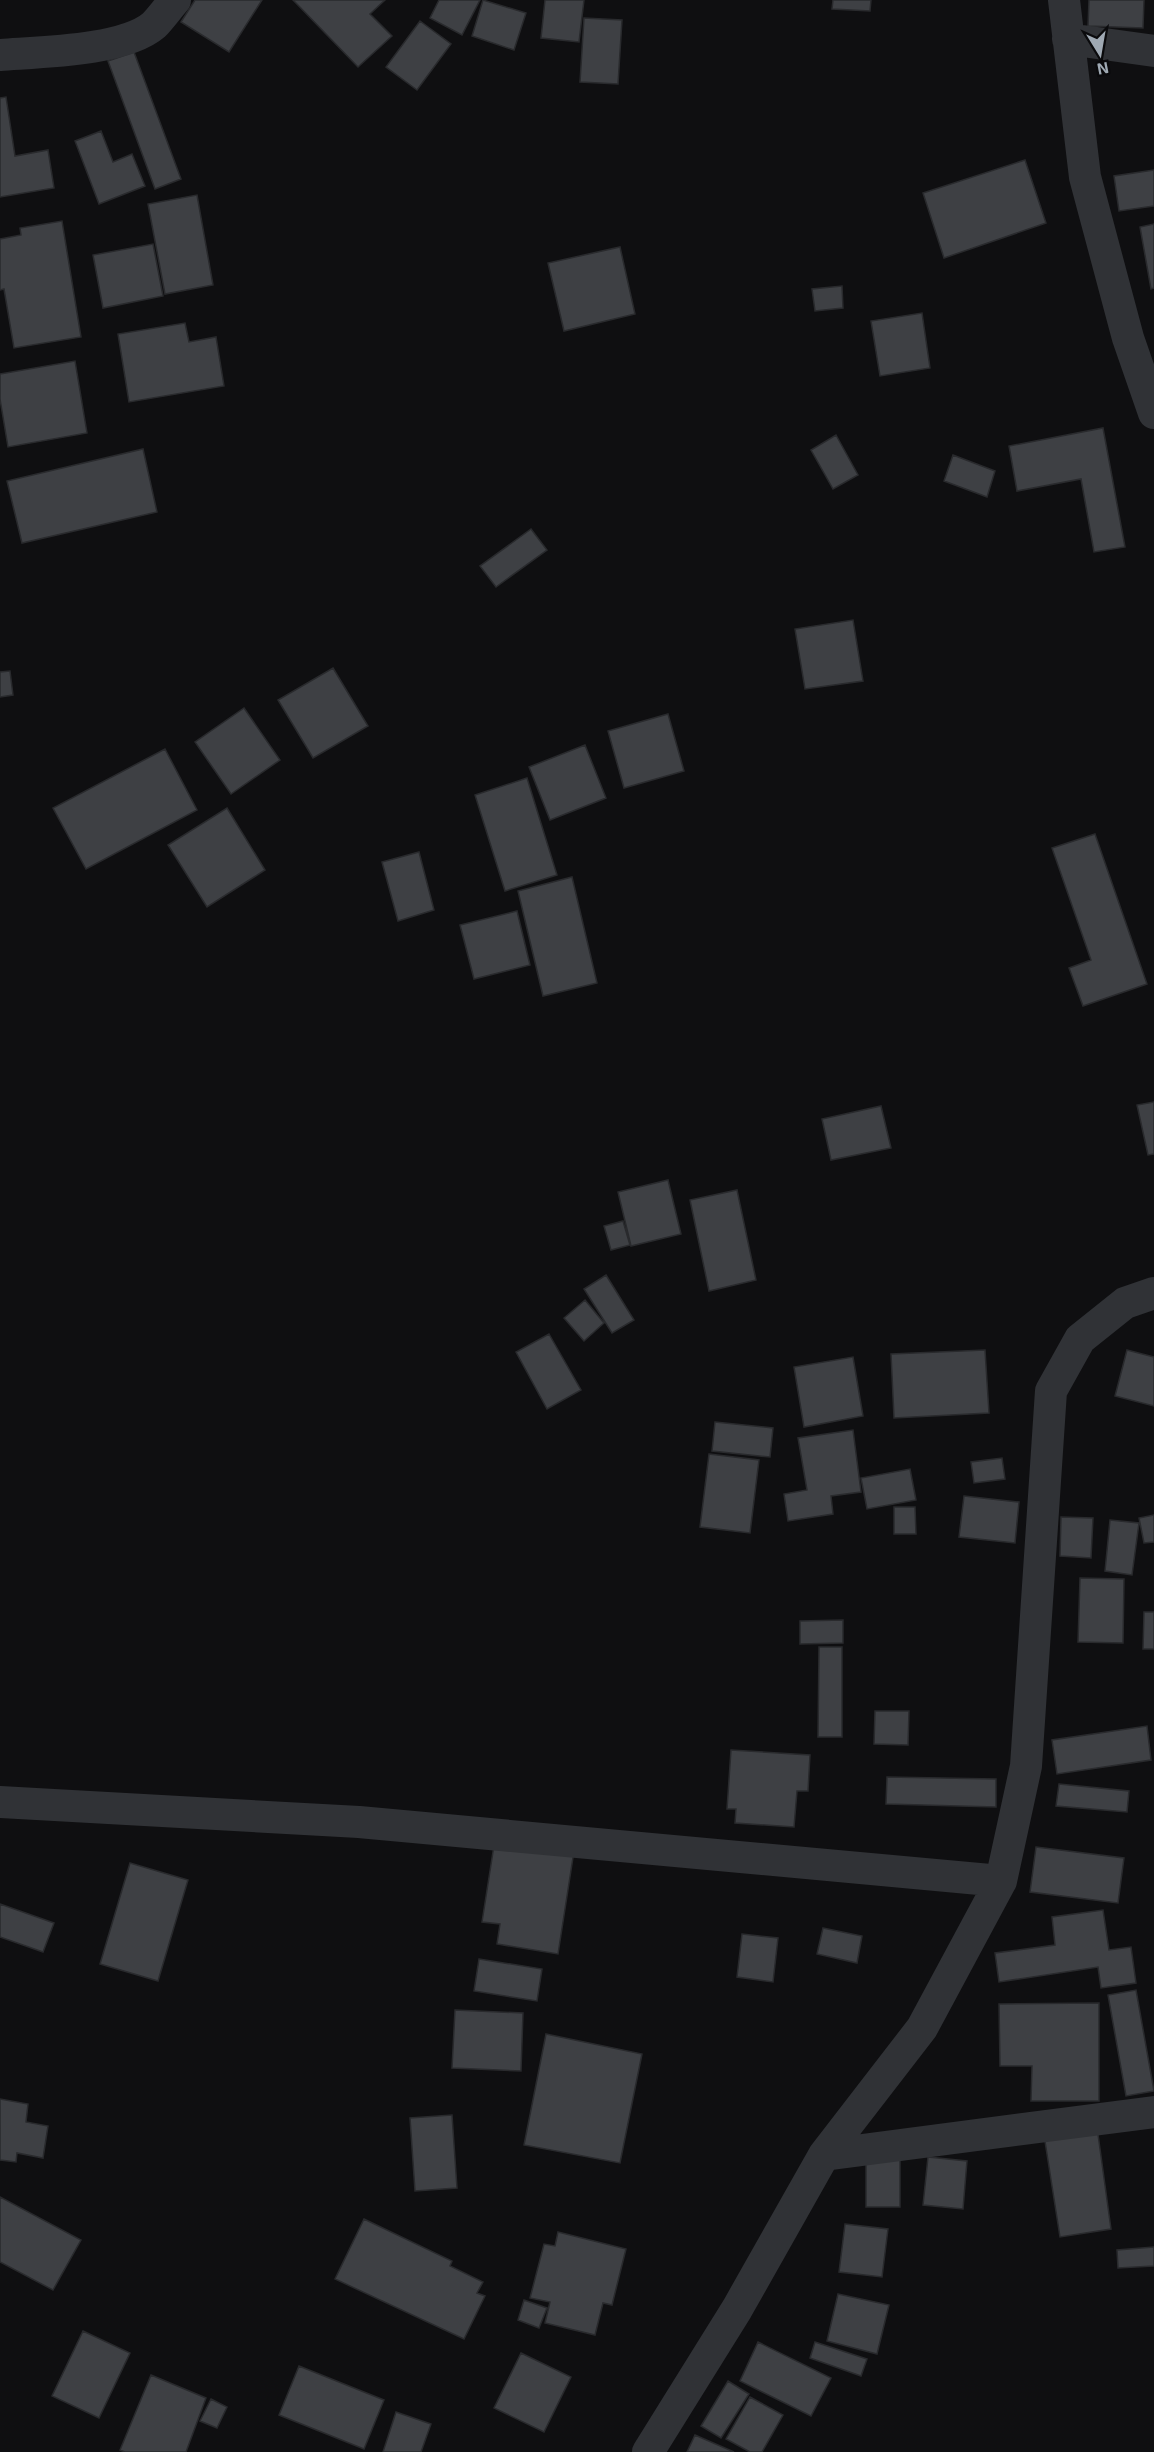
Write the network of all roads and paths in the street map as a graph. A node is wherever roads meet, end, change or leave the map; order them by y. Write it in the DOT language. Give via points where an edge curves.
graph roads {
  1 [pos="175,0"];
  2 [pos="1064,0"];
  3 [pos="1068,39"];
  4 [pos="1154,51"];
  5 [pos="0,56"];
  6 [pos="1154,413"];
  7 [pos="1154,1293"];
  8 [pos="0,1802"];
  9 [pos="1001,1881"];
  10 [pos="1154,2112"];
  11 [pos="824,2155"];
  12 [pos="648,2452"];
  1 -- 5 [label="street" via="153,26 124,41"];
  2 -- 3 [label="street"];
  3 -- 4 [label="street"];
  3 -- 6 [label="street" via="1084,177 1128,338"];
  7 -- 9 [label="street" via="1125,1303 1080,1339 1052,1391 1026,1766"];
  8 -- 9 [label="street" via="359,1822"];
  9 -- 11 [label="street" via="922,2028"];
  10 -- 11 [label="street"];
  11 -- 12 [label="street" via="738,2309"];
}
